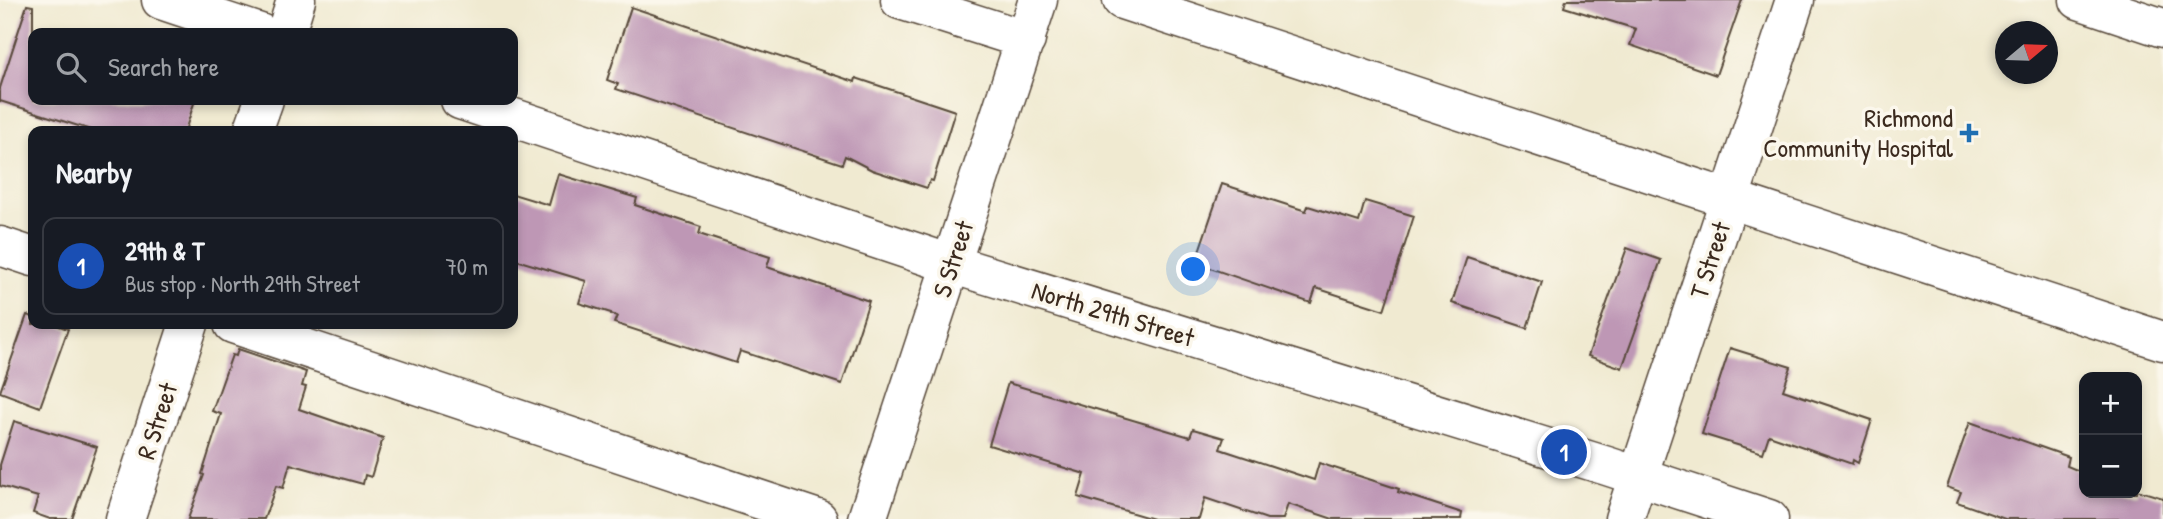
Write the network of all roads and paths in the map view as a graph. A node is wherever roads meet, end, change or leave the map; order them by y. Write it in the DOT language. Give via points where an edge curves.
graph roads {
  1 [pos="161,0"];
  2 [pos="296,0"];
  3 [pos="900,0"];
  4 [pos="1038,0"];
  5 [pos="1122,0"];
  6 [pos="1795,0"];
  7 [pos="2079,0"];
  8 [pos="245,28"];
  9 [pos="288,28"];
  10 [pos="2163,28"];
  11 [pos="1026,40"];
  12 [pos="262,105"];
  13 [pos="475,105"];
  14 [pos="255,126"];
  15 [pos="1730,199"];
  16 [pos="0,246"];
  17 [pos="28,255"];
  18 [pos="951,264"];
  19 [pos="188,329"];
  20 [pos="248,329"];
  21 [pos="2163,341"];
  22 [pos="1639,475"];
  23 [pos="125,519"];
  24 [pos="818,519"];
  25 [pos="867,519"];
  26 [pos="1624,519"];
  27 [pos="1769,519"];
  1 -- 8 [label="street"];
  2 -- 9 [label="street"];
  3 -- 11 [label="street"];
  4 -- 11 [label="street, S Street"];
  5 -- 15 [label="street"];
  6 -- 15 [label="street, T Street"];
  7 -- 10 [label="street"];
  11 -- 18 [label="street, S Street"];
  12 -- 14 [label="street"];
  13 -- 18 [label="street, North 29th Street"];
  15 -- 21 [label="street"];
  15 -- 22 [label="street, T Street"];
  16 -- 17 [label="street"];
  18 -- 22 [label="street, North 29th Street"];
  18 -- 25 [label="street, S Street"];
  19 -- 23 [label="street, R Street"];
  20 -- 24 [label="street"];
  22 -- 26 [label="street, T Street"];
  22 -- 27 [label="street, North 29th Street"];
}
